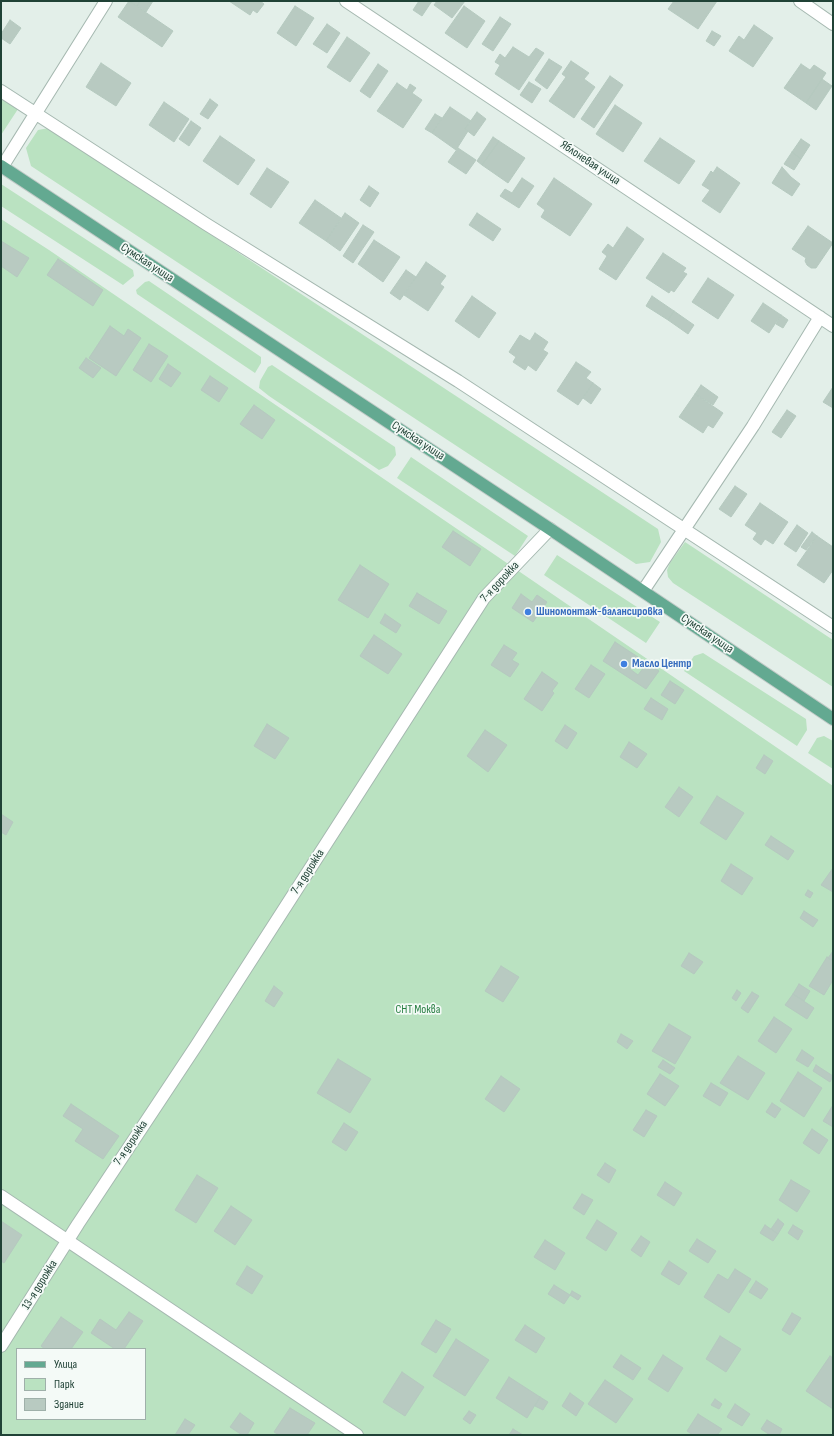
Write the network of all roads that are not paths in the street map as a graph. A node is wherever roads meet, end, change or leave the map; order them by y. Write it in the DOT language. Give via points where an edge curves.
graph roads {
  1 [pos="106,1"];
  2 [pos="346,1"];
  3 [pos="800,1"];
  4 [pos="833,24"];
  5 [pos="1,91"];
  6 [pos="35,114"];
  7 [pos="2,167"];
  8 [pos="820,317"];
  9 [pos="833,326"];
  10 [pos="550,529"];
  11 [pos="684,530"];
  12 [pos="643,592"];
  13 [pos="833,627"];
  14 [pos="833,719"];
  15 [pos="1,1196"];
  16 [pos="78,1224"];
  17 [pos="68,1241"];
  18 [pos="1,1346"];
  19 [pos="357,1435"];
  1 -- 6 [label="street"];
  2 -- 8 [label="street, Яблоневая улица"];
  3 -- 4 [label="street"];
  5 -- 6 [label="street"];
  6 -- 7 [label="street"];
  6 -- 11 [label="street" via="458,381"];
  7 -- 10 [label="main road, Сумская улица"];
  8 -- 9 [label="street, Яблоневая улица"];
  8 -- 11 [label="street" via="753,426"];
  10 -- 12 [label="main road, Сумская улица"];
  10 -- 16 [label="street, 7-я дорожка" via="484,598 196,1046"];
  11 -- 12 [label="street"];
  11 -- 13 [label="street"];
  12 -- 14 [label="main road, Сумская улица"];
  15 -- 17 [label="street"];
  16 -- 17 [label="street, 13-я дорожка"];
  17 -- 18 [label="street, 13-я дорожка"];
  17 -- 19 [label="street"];
}
